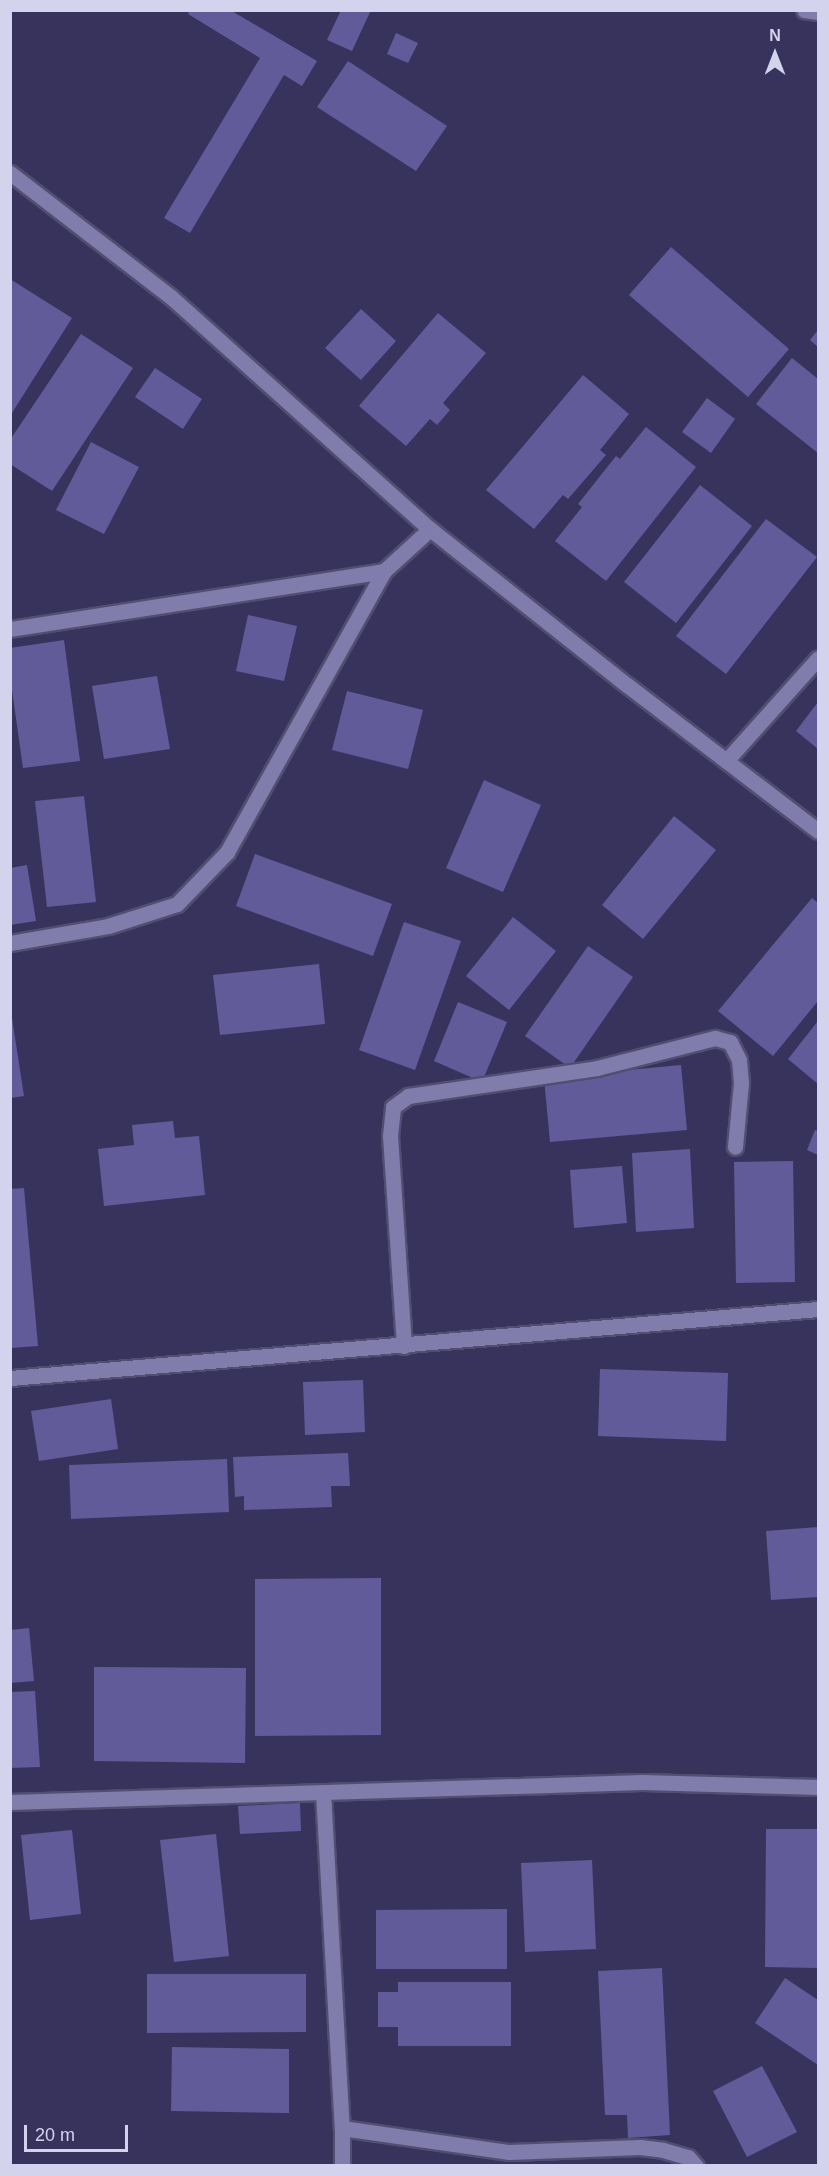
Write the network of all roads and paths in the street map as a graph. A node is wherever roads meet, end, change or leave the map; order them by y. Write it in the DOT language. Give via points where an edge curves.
graph roads {
  1 [pos="804,10"];
  2 [pos="819,12"];
  3 [pos="10,173"];
  4 [pos="430,529"];
  5 [pos="384,571"];
  6 [pos="10,629"];
  7 [pos="819,658"];
  8 [pos="726,760"];
  9 [pos="819,831"];
  10 [pos="10,943"];
  11 [pos="735,1147"];
  12 [pos="819,1310"];
  13 [pos="404,1346"];
  14 [pos="10,1378"];
  15 [pos="819,1787"];
  16 [pos="323,1792"];
  17 [pos="10,1802"];
  18 [pos="342,2128"];
  19 [pos="342,2166"];
  20 [pos="696,2166"];
  1 -- 2 [label="street"];
  3 -- 4 [label="street" via="171,297"];
  4 -- 5 [label="street"];
  4 -- 8 [label="street"];
  5 -- 6 [label="street"];
  5 -- 10 [label="street" via="226,852 177,904 108,926"];
  7 -- 8 [label="street"];
  8 -- 9 [label="street"];
  11 -- 13 [label="street" via="741,1083 739,1060 730,1042 715,1038 597,1068 408,1096 393,1107 390,1136"];
  12 -- 13 [label="street"];
  13 -- 14 [label="street"];
  15 -- 16 [label="street" via="642,1782"];
  16 -- 17 [label="street"];
  16 -- 18 [label="street"];
  18 -- 19 [label="street"];
  18 -- 20 [label="street" via="508,2152 640,2147 688,2157"];
}
